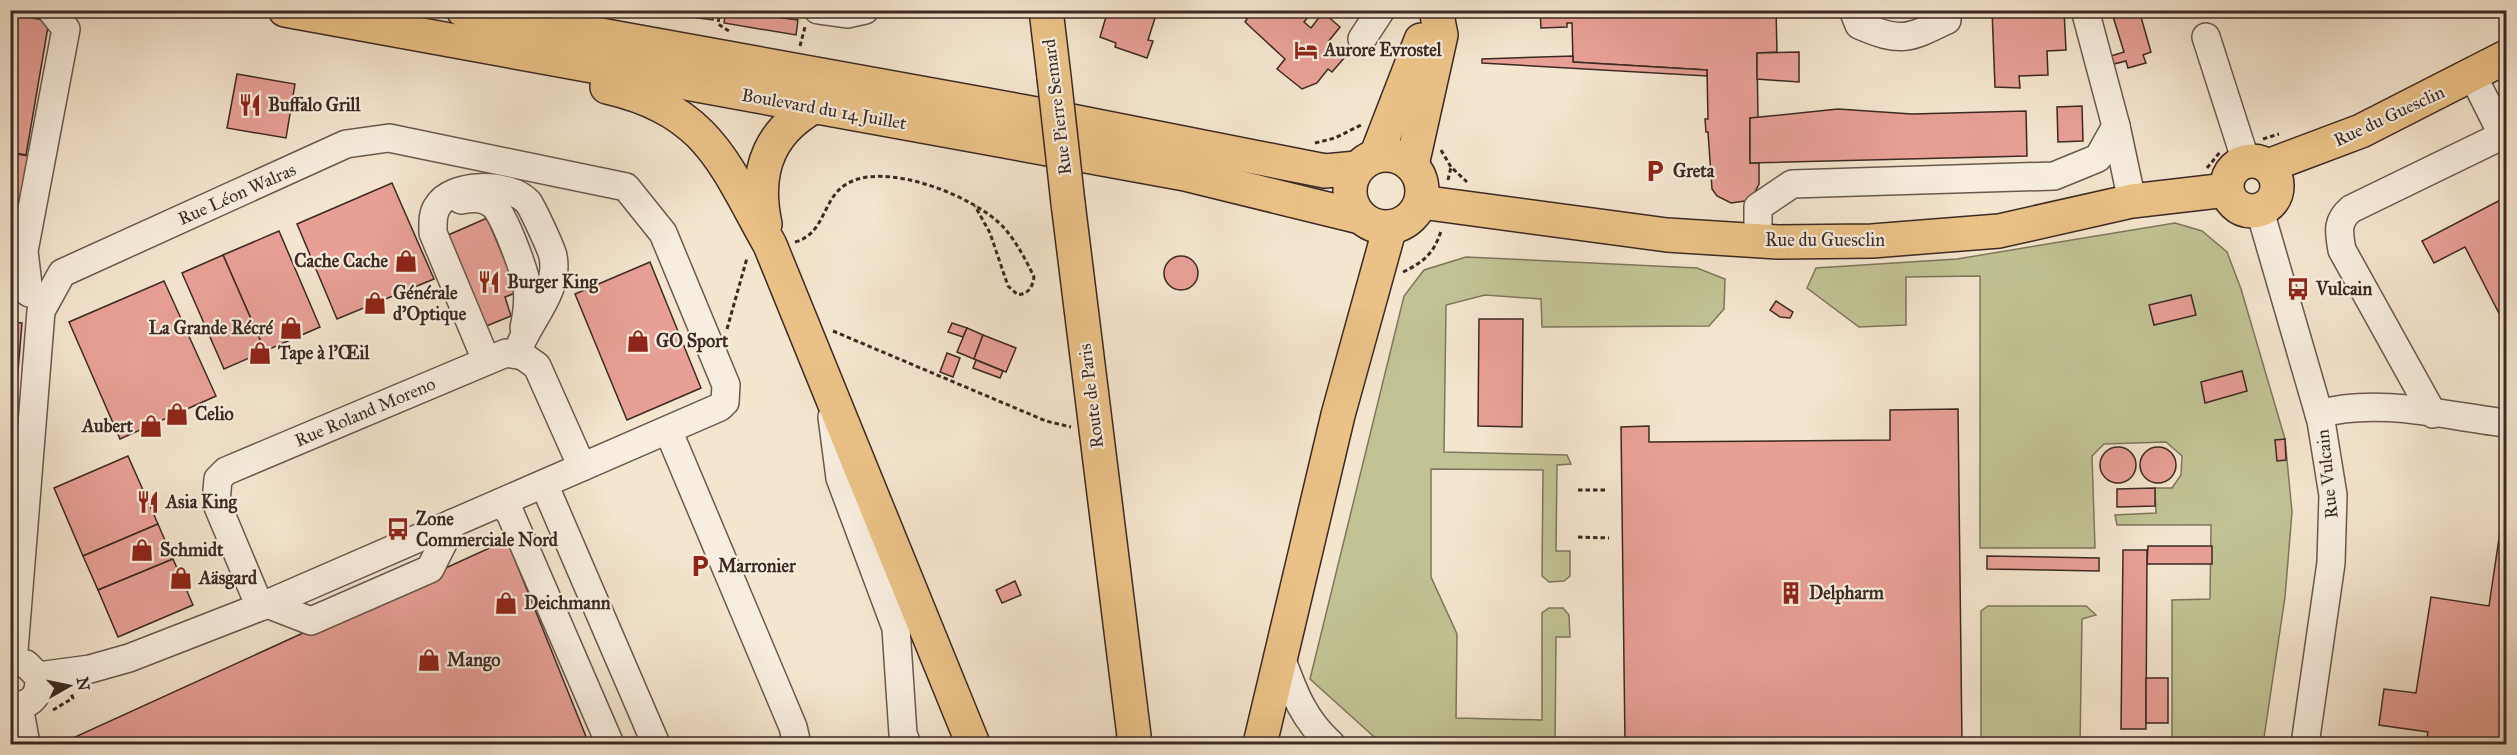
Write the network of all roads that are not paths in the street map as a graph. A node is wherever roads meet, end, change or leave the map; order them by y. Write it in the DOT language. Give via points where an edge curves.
graph roads {
  1 [pos="51,10"];
  2 [pos="285,10"];
  3 [pos="463,10"];
  4 [pos="818,10"];
  5 [pos="865,10"];
  6 [pos="1046,10"];
  7 [pos="1381,10"];
  8 [pos="1435,10"];
  9 [pos="1853,10"];
  10 [pos="2085,10"];
  11 [pos="1947,20"];
  12 [pos="2206,37"];
  13 [pos="439,39"];
  14 [pos="1362,39"];
  15 [pos="2506,57"];
  16 [pos="2473,76"];
  17 [pos="811,107"];
  18 [pos="1031,113"];
  19 [pos="2116,126"];
  20 [pos="2504,127"];
  21 [pos="1366,162"];
  22 [pos="519,165"];
  23 [pos="1412,165"];
  24 [pos="2246,173"];
  25 [pos="503,187"];
  26 [pos="2132,201"];
  27 [pos="1421,202"];
  28 [pos="1068,203"];
  29 [pos="2260,211"];
  30 [pos="1375,222"];
  31 [pos="1758,239"];
  32 [pos="760,247"];
  33 [pos="28,294"];
  34 [pos="464,304"];
  35 [pos="520,344"];
  36 [pos="486,360"];
  37 [pos="828,389"];
  38 [pos="2319,414"];
  39 [pos="2433,414"];
  40 [pos="2506,423"];
  41 [pos="668,430"];
  42 [pos="582,467"];
  43 [pos="544,484"];
  44 [pos="18,500"];
  45 [pos="500,503"];
  46 [pos="1114,588"];
  47 [pos="263,605"];
  48 [pos="1282,660"];
  49 [pos="12,664"];
  50 [pos="38,676"];
  51 [pos="15,705"];
  52 [pos="897,741"];
  53 [pos="26,744"];
  54 [pos="610,744"];
  55 [pos="656,744"];
  56 [pos="797,744"];
  57 [pos="973,744"];
  58 [pos="1118,744"];
  59 [pos="1135,744"];
  60 [pos="1260,744"];
  61 [pos="1331,744"];
  62 [pos="2305,744"];
  1 -- 33 [label="street" via="66,29 24,251"];
  2 -- 13 [label="main road, Boulevard du 14 Juillet"];
  3 -- 18 [label="main road, Boulevard du 14 Juillet"];
  4 -- 5 [label="street" via="847,14"];
  6 -- 28 [label="main road, Rue Pierre Semard, bridge"];
  7 -- 14 [label="street"];
  8 -- 21 [label="main road"];
  8 -- 23 [label="main road" via="1441,35"];
  9 -- 11 [label="street" via="1859,25 1880,34 1910,38"];
  10 -- 19 [label="street"];
  12 -- 24 [label="street"];
  13 -- 17 [label="main road, Boulevard du 14 Juillet"];
  13 -- 32 [label="main road" via="481,56 625,92 659,104 685,119 722,158"];
  15 -- 16 [label="main road, Rue du Guesclin"];
  16 -- 20 [label="street" via="2496,122"];
  16 -- 24 [label="main road, Rue du Guesclin" via="2361,130"];
  17 -- 18 [label="main road" via="843,96 989,119"];
  17 -- 30 [label="main road, Boulevard du 14 Juillet" via="1185,174"];
  17 -- 32 [label="main road" via="790,121 772,144 762,170"];
  18 -- 21 [label="main road, Boulevard du 14 Juillet" via="1325,171"];
  19 -- 26 [label="street"];
  19 -- 31 [label="street" via="2098,158 2054,176 1792,184 1758,207"];
  20 -- 39 [label="street" via="2495,139 2351,209 2342,217 2338,229 2342,250"];
  21 -- 23 [label="main road" via="1396,155"];
  21 -- 30 [label="main road" via="1352,178 1350,198"];
  22 -- 25 [label="street"];
  22 -- 33 [label="street, Rue Léon Walras" via="389,138 346,144 62,273"];
  22 -- 41 [label="street, Rue Léon Walras" via="626,187 663,233 726,385 725,402 720,407"];
  23 -- 27 [label="main road" via="1422,182"];
  24 -- 26 [label="main road, Rue du Guesclin"];
  24 -- 29 [label="main road" via="2230,198 2243,210"];
  24 -- 29 [label="main road" via="2277,182 2274,200"];
  25 -- 34 [label="street" via="457,191 438,205 432,218 434,233"];
  25 -- 35 [label="street" via="528,202 553,257 549,293"];
  26 -- 31 [label="main road, Rue du Guesclin" via="2000,231 1872,241"];
  27 -- 30 [label="main road" via="1409,219"];
  27 -- 31 [label="main road, Rue du Guesclin" via="1667,235"];
  28 -- 46 [label="main road, Route de Paris"];
  29 -- 38 [label="street, Rue Vulcain"];
  30 -- 48 [label="main road" via="1338,415"];
  32 -- 37 [label="main road" via="809,341"];
  33 -- 44 [label="street, Rue Léon Walras" via="41,311"];
  34 -- 35 [label="street" via="462,287 439,236 437,220 457,201 471,198 495,206 527,285 529,303"];
  34 -- 36 [label="street"];
  35 -- 36 [label="street, Rue Roland Moreno"];
  35 -- 42 [label="street" via="537,366"];
  36 -- 47 [label="street, Rue Roland Moreno" via="226,471 219,479 216,502"];
  37 -- 52 [label="street" via="840,478 896,628"];
  37 -- 57 [label="main road"];
  38 -- 39 [label="street" via="2351,406"];
  38 -- 62 [label="street, Rue Vulcain" via="2333,495 2331,563"];
  39 -- 40 [label="street"];
  41 -- 42 [label="street"];
  41 -- 56 [label="street"];
  42 -- 43 [label="street"];
  43 -- 45 [label="street"];
  43 -- 55 [label="street"];
  44 -- 49 [label="street, Rue Léon Walras"];
  45 -- 47 [label="street"];
  45 -- 54 [label="street" via="510,513"];
  46 -- 58 [label="main road, Route de Paris"];
  46 -- 59 [label="main road, Route de Paris"];
  47 -- 50 [label="street" via="129,658 90,669"];
  48 -- 60 [label="main road"];
  48 -- 61 [label="street" via="1298,706"];
  49 -- 50 [label="street" via="28,665"];
  50 -- 51 [label="street" via="36,696 32,701"];
  51 -- 53 [label="street"];
}
